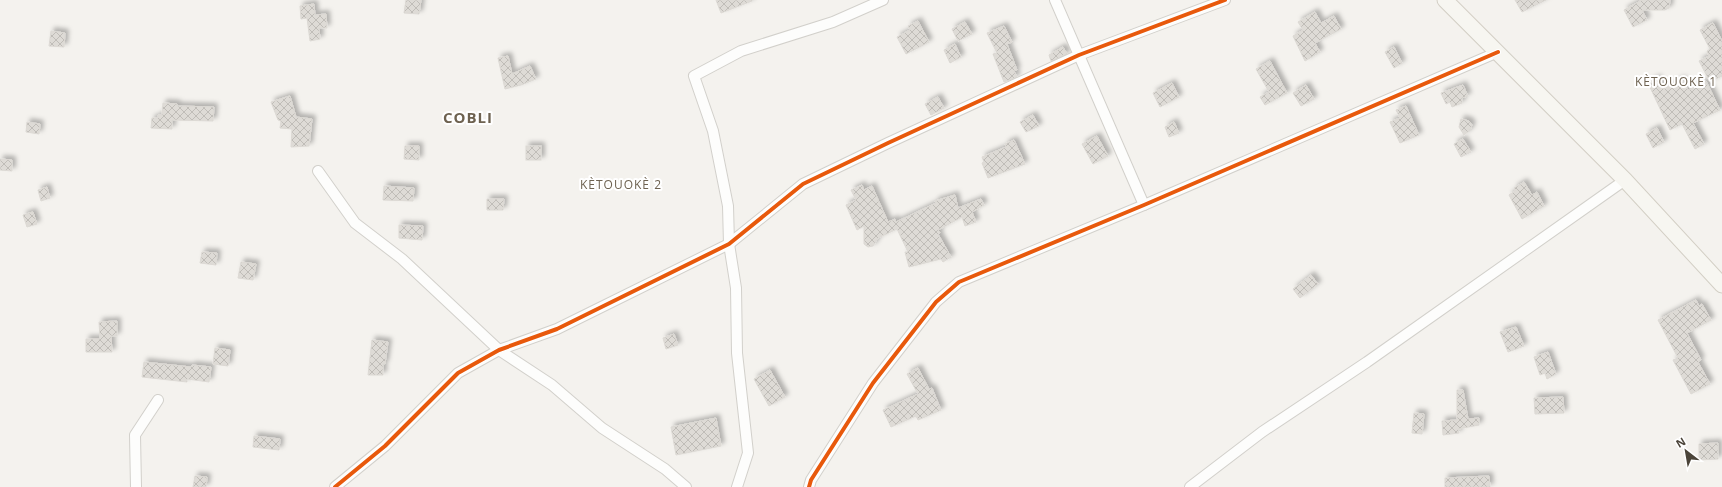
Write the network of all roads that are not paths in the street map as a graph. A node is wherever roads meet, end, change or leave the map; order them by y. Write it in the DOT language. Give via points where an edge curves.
graph roads {
  1 [pos="883,0"];
  2 [pos="1054,0"];
  3 [pos="1224,0"];
  4 [pos="1445,0"];
  5 [pos="1498,52"];
  6 [pos="1079,56"];
  7 [pos="318,171"];
  8 [pos="1625,180"];
  9 [pos="1144,204"];
  10 [pos="730,244"];
  11 [pos="1722,285"];
  12 [pos="499,350"];
  13 [pos="158,400"];
  14 [pos="136,487"];
  15 [pos="335,487"];
  16 [pos="686,487"];
  17 [pos="737,487"];
  18 [pos="809,487"];
  19 [pos="1190,487"];
  1 -- 10 [label="street" via="833,22 741,51 694,76 713,131 728,206"];
  2 -- 6 [label="street"];
  3 -- 6 [label="street"];
  4 -- 5 [label="main road"];
  5 -- 8 [label="main road"];
  5 -- 9 [label="street"];
  6 -- 9 [label="street"];
  6 -- 10 [label="street" via="888,142 803,184"];
  7 -- 12 [label="street" via="355,223 402,259"];
  8 -- 11 [label="main road"];
  8 -- 19 [label="street" via="1417,327 1262,432"];
  9 -- 18 [label="street" via="959,282 936,302 873,383"];
  10 -- 12 [label="street" via="557,329"];
  10 -- 17 [label="street" via="736,288 737,353 748,453"];
  12 -- 15 [label="street" via="458,373 385,446"];
  12 -- 16 [label="street" via="552,385 602,428 666,469"];
  13 -- 14 [label="street" via="135,435"];
}
